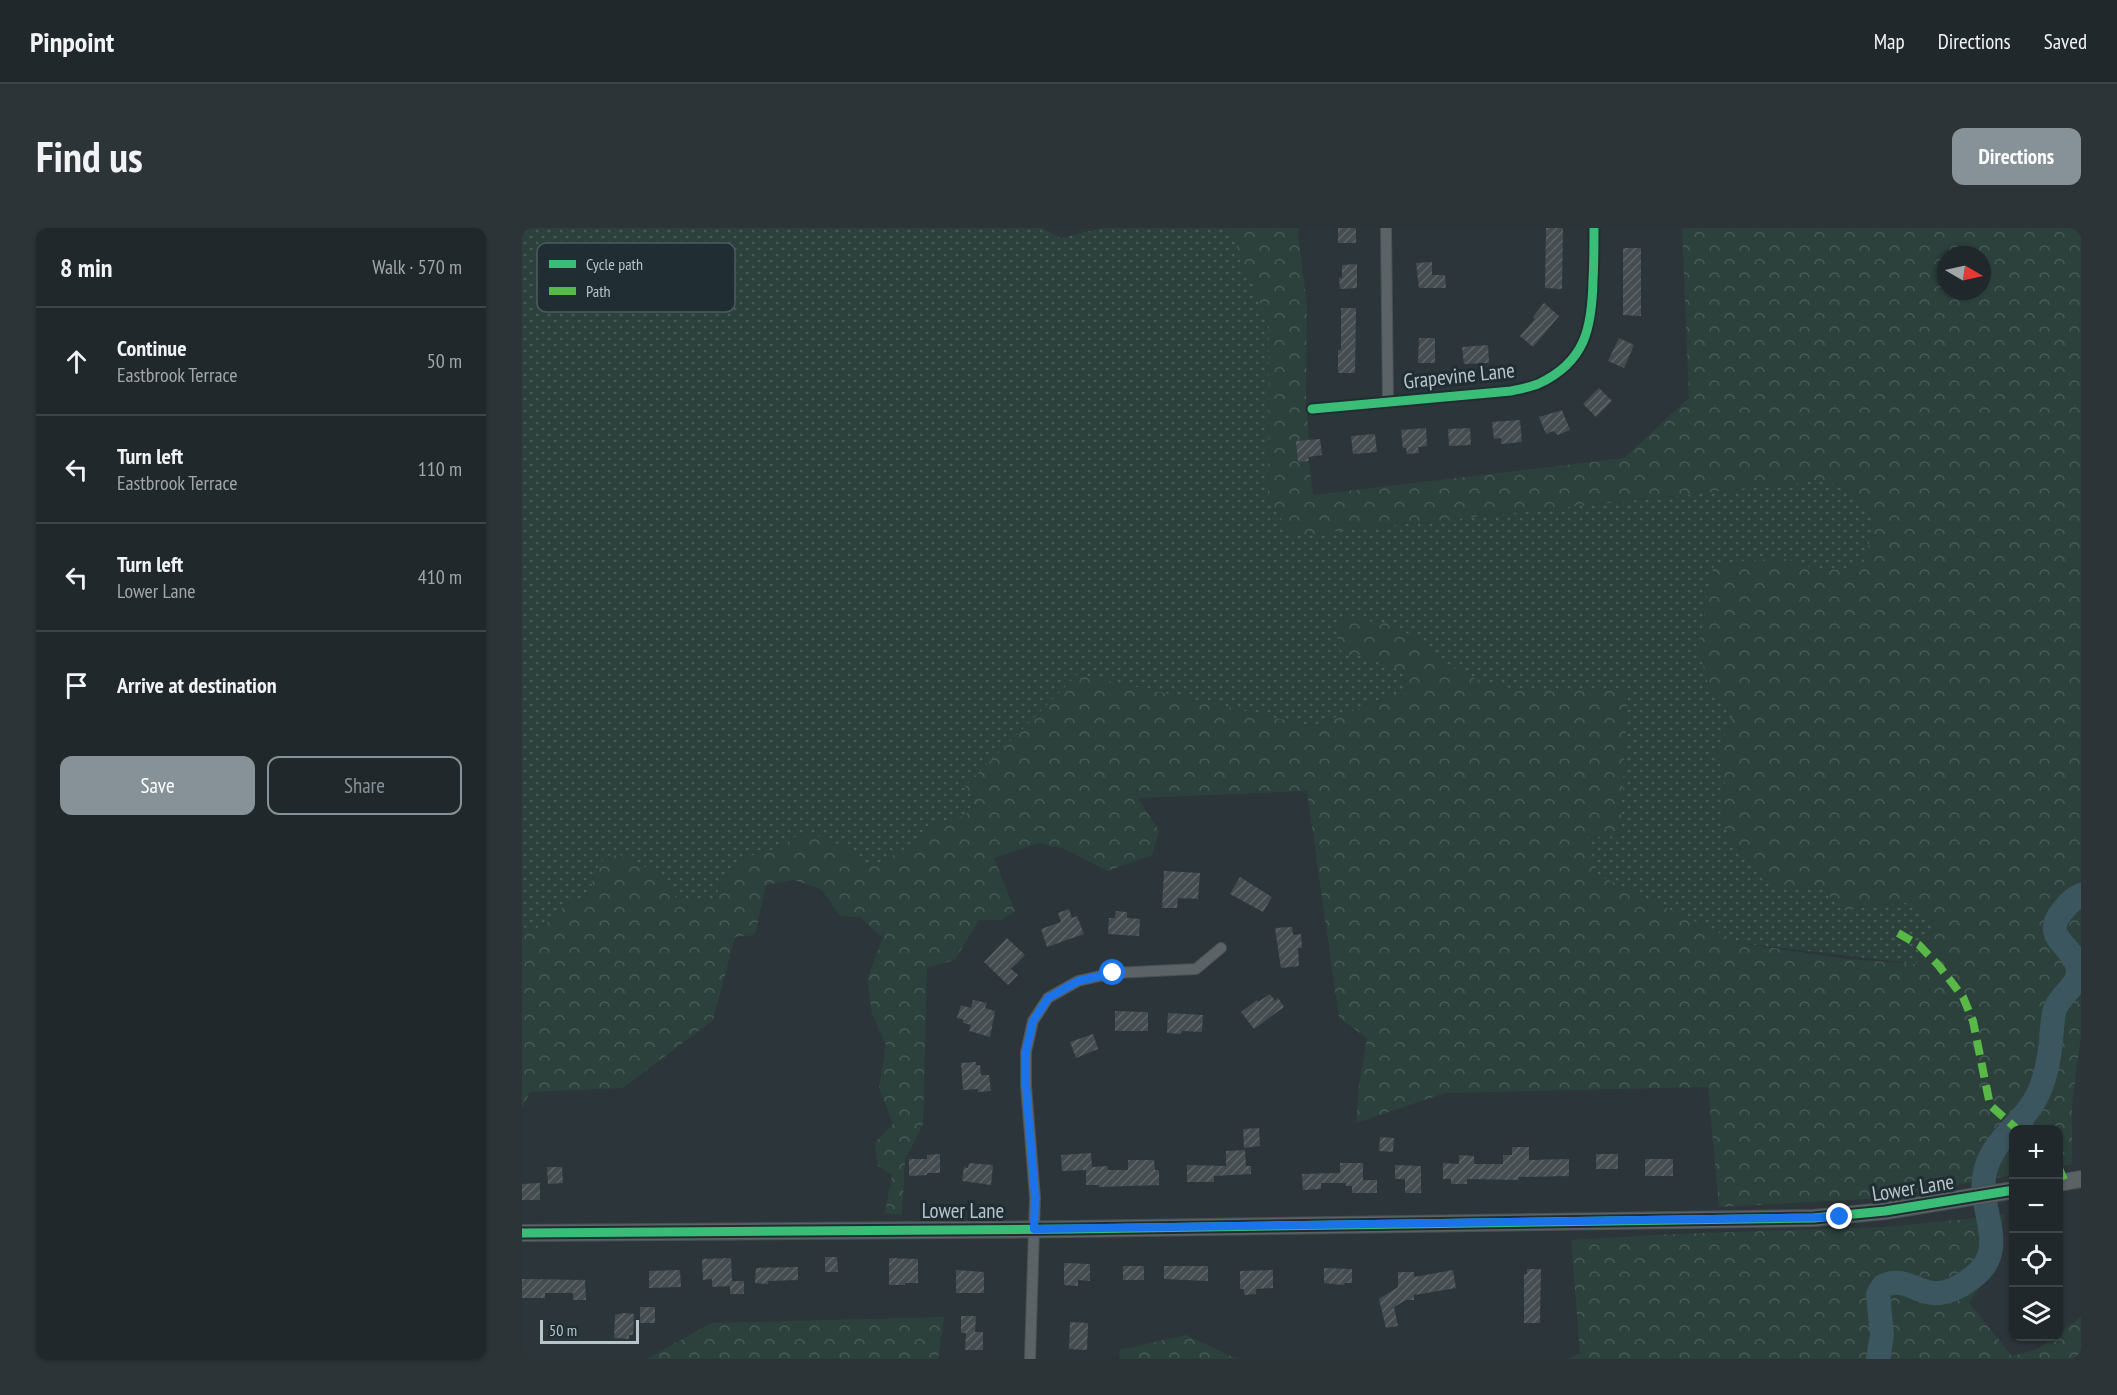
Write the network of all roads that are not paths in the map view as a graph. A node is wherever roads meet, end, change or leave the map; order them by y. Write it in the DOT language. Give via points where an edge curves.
graph roads {
  1 [pos="1386,228"];
  2 [pos="1594,228"];
  3 [pos="1388,402"];
  4 [pos="1312,409"];
  5 [pos="1221,948"];
  6 [pos="2081,1179"];
  7 [pos="2063,1182"];
  8 [pos="2009,1191"];
  9 [pos="1034,1229"];
  10 [pos="522,1233"];
  11 [pos="1030,1359"];
  1 -- 3 [label="street"];
  2 -- 3 [label="street, Grapevine Lane" via="1589,330 1578,352 1560,371 1537,384 1511,391"];
  3 -- 4 [label="street, Grapevine Lane"];
  5 -- 9 [label="street" via="1196,969 1113,973 1078,981 1048,998 1033,1021 1026,1052"];
  6 -- 7 [label="street"];
  8 -- 9 [label="street, Lower Lane" via="1814,1218"];
  9 -- 10 [label="street, Lower Lane"];
  9 -- 11 [label="street"];
}
